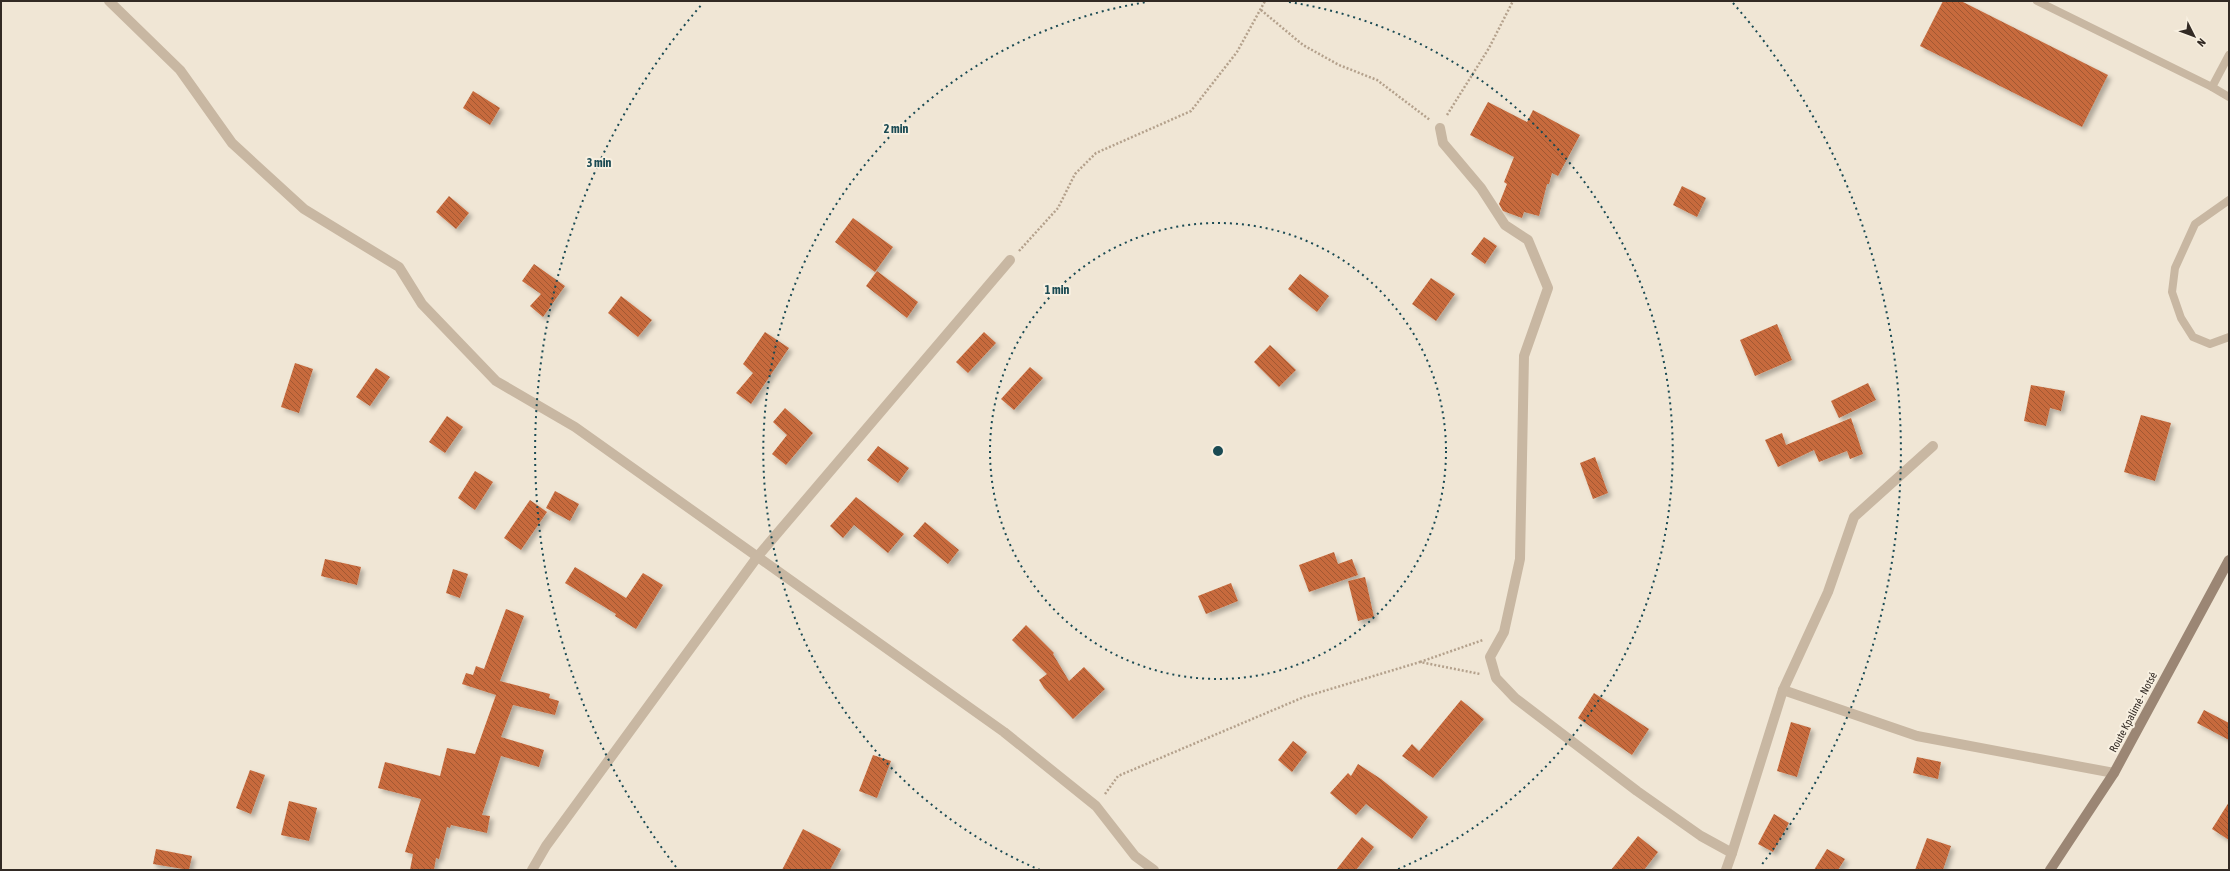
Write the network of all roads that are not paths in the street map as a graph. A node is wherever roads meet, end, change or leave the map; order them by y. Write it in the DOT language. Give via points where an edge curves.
graph roads {
  1 [pos="109,1"];
  2 [pos="2037,1"];
  3 [pos="2229,55"];
  4 [pos="2212,88"];
  5 [pos="2229,97"];
  6 [pos="1440,128"];
  7 [pos="2229,200"];
  8 [pos="1010,260"];
  9 [pos="2229,337"];
  10 [pos="1933,446"];
  11 [pos="758,556"];
  12 [pos="2229,560"];
  13 [pos="1783,690"];
  14 [pos="2114,773"];
  15 [pos="1732,853"];
  16 [pos="532,870"];
  17 [pos="1154,870"];
  18 [pos="1726,870"];
  19 [pos="2050,870"];
  1 -- 11 [label="street" via="180,70 232,143 304,209 399,267 422,304 496,381 575,428"];
  2 -- 4 [label="lane"];
  3 -- 4 [label="lane"];
  4 -- 5 [label="lane"];
  6 -- 15 [label="street" via="1443,143 1481,188 1504,225 1528,240 1548,288 1524,356 1520,559 1504,632 1490,657 1496,678 1516,698 1637,791 1701,836"];
  7 -- 9 [label="lane" via="2195,224 2175,268 2172,292 2181,318 2193,337 2210,344"];
  8 -- 11 [label="street"];
  10 -- 13 [label="street" via="1854,517 1828,592"];
  11 -- 16 [label="street" via="546,846"];
  11 -- 17 [label="street" via="1004,732 1096,806 1135,856"];
  12 -- 14 [label="main road, Route Kpalimé - Notsé"];
  13 -- 14 [label="street" via="1917,736"];
  13 -- 15 [label="street"];
  14 -- 19 [label="main road, Route Kpalimé - Notsé"];
  15 -- 18 [label="street"];
}
